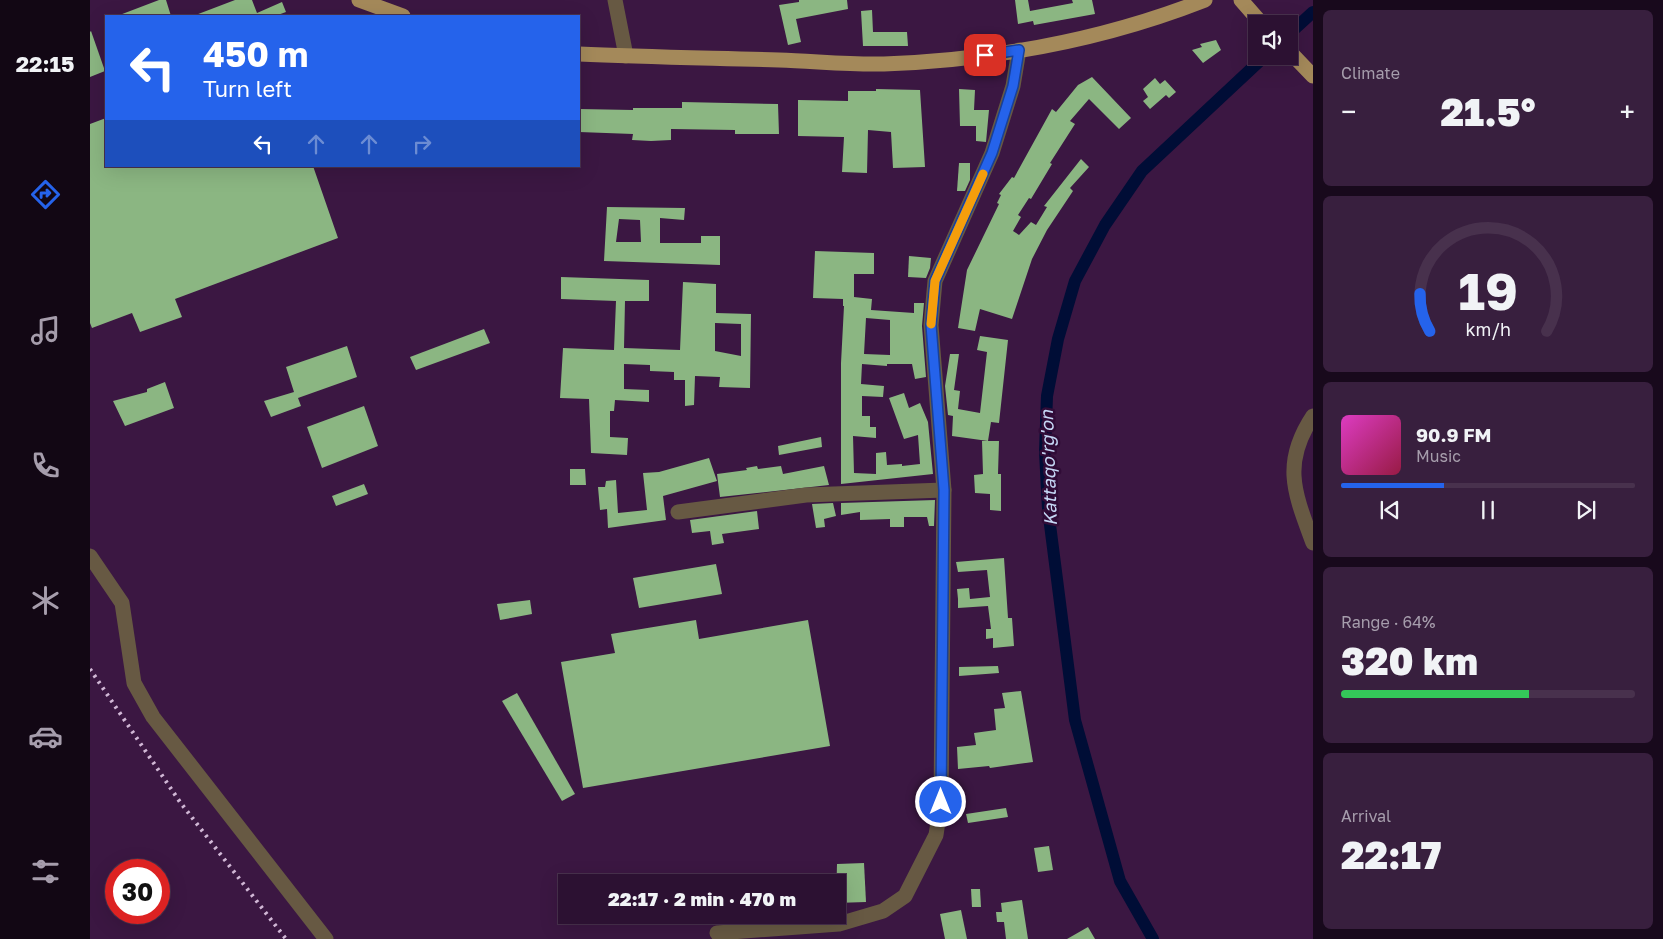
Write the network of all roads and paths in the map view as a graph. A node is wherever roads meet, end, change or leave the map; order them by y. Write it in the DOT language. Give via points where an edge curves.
graph roads {
  1 [pos="359,0"];
  2 [pos="615,0"];
  3 [pos="1205,0"];
  4 [pos="1247,2"];
  5 [pos="399,15"];
  6 [pos="1256,15"];
  7 [pos="1019,50"];
  8 [pos="580,54"];
  9 [pos="626,56"];
  10 [pos="1298,60"];
  11 [pos="1313,76"];
  12 [pos="1313,416"];
  13 [pos="944,490"];
  14 [pos="678,512"];
  15 [pos="1313,543"];
  16 [pos="90,556"];
  17 [pos="717,933"];
  18 [pos="326,939"];
  1 -- 5 [label="main road"];
  2 -- 9 [label="street"];
  3 -- 7 [label="main road" via="1154,20"];
  4 -- 6 [label="main road"];
  7 -- 9 [label="main road" via="883,64"];
  7 -- 13 [label="street" via="1013,86 992,153 935,281 931,325"];
  8 -- 9 [label="main road"];
  10 -- 11 [label="main road"];
  12 -- 15 [label="street" via="1293,461 1295,493"];
  13 -- 14 [label="street" via="806,495"];
  13 -- 17 [label="street" via="941,802 936,835 914,879 905,896 883,912 839,924"];
  16 -- 18 [label="street" via="122,603 134,683 153,718"];
}
